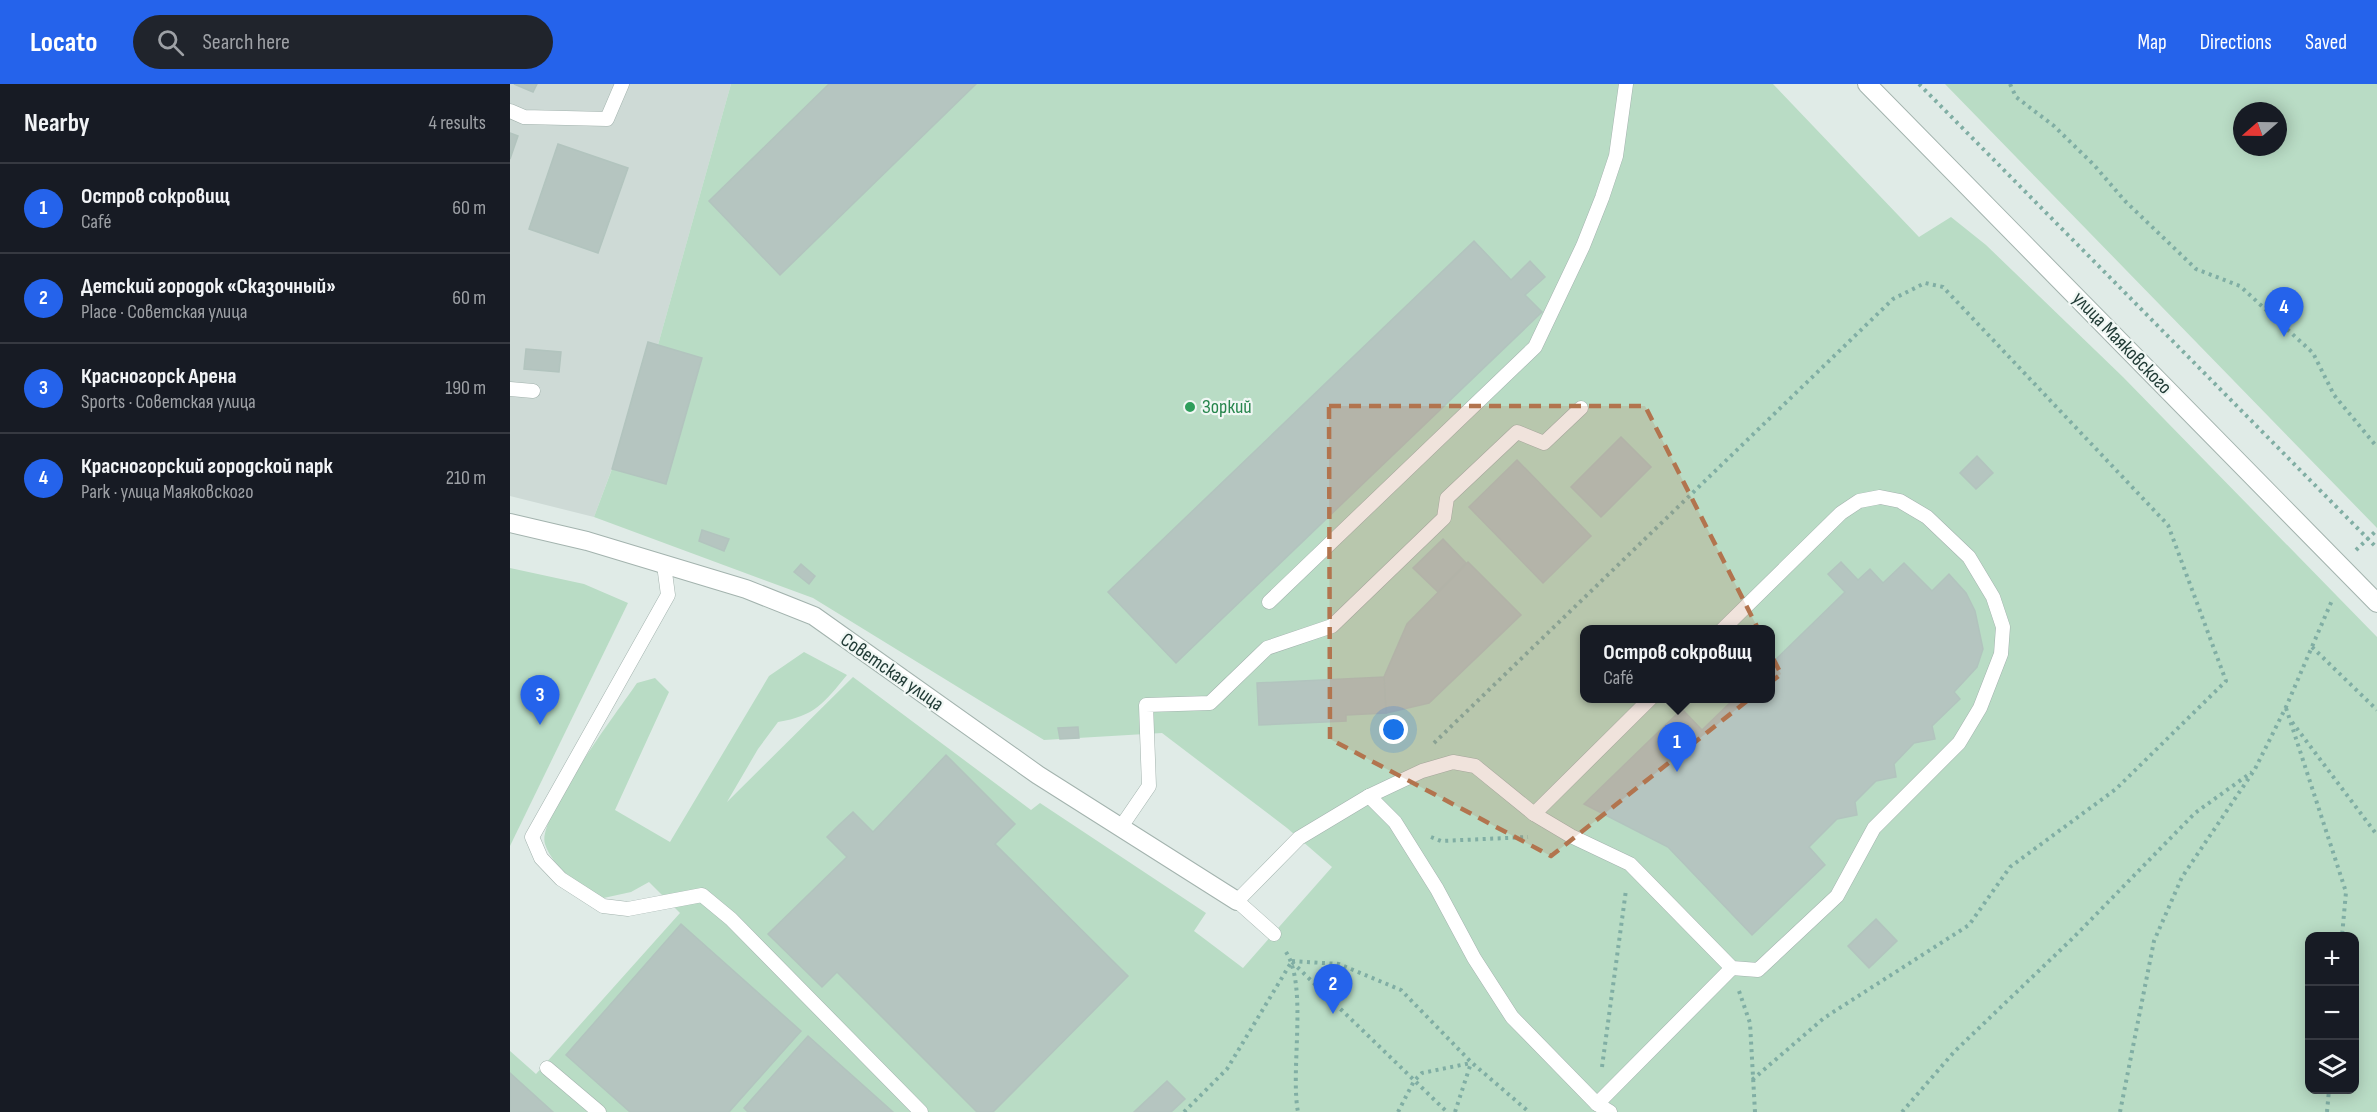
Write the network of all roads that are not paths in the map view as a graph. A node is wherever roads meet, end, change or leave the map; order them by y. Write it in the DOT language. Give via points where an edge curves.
graph roads {
  1 [pos="622,84"];
  2 [pos="1626,84"];
  3 [pos="1867,84"];
  4 [pos="510,111"];
  5 [pos="510,389"];
  6 [pos="532,391"];
  7 [pos="1581,408"];
  8 [pos="510,523"];
  9 [pos="664,565"];
  10 [pos="1269,602"];
  11 [pos="2377,603"];
  12 [pos="1727,625"];
  13 [pos="1647,703"];
  14 [pos="1369,796"];
  15 [pos="1534,814"];
  16 [pos="1120,827"];
  17 [pos="1237,901"];
  18 [pos="1274,934"];
  19 [pos="1732,968"];
  20 [pos="548,1068"];
  21 [pos="1597,1104"];
  22 [pos="599,1112"];
  23 [pos="921,1112"];
  24 [pos="1610,1112"];
  1 -- 4 [label="lane" via="607,119 524,117"];
  2 -- 10 [label="lane" via="1616,156 1602,198 1535,346"];
  3 -- 11 [label="street, улица Маяковского"];
  5 -- 6 [label="lane"];
  7 -- 16 [label="lane" via="1544,443 1517,432 1447,498 1444,518 1332,626 1267,648 1210,703 1146,705 1149,786"];
  8 -- 9 [label="street, Советская улица"];
  9 -- 16 [label="street, Советская улица" via="746,589 814,616 1038,775"];
  9 -- 23 [label="lane" via="668,595 532,837 541,858 561,879 603,906 628,909 702,895 731,919"];
  12 -- 19 [label="lane" via="1841,513 1859,501 1880,497 1900,501 1927,517 1969,556 1993,597 2002,627 1996,672 1959,743 1874,828 1838,896 1758,970"];
  13 -- 15 [label="lane"];
  14 -- 15 [label="lane" via="1422,771 1453,762 1475,766"];
  14 -- 17 [label="lane" via="1299,838"];
  14 -- 21 [label="lane" via="1395,822 1512,1017"];
  15 -- 19 [label="lane" via="1630,864"];
  16 -- 17 [label="street, Советская улица"];
  17 -- 18 [label="lane"];
  19 -- 21 [label="lane"];
  20 -- 22 [label="lane"];
  21 -- 24 [label="lane"];
}
